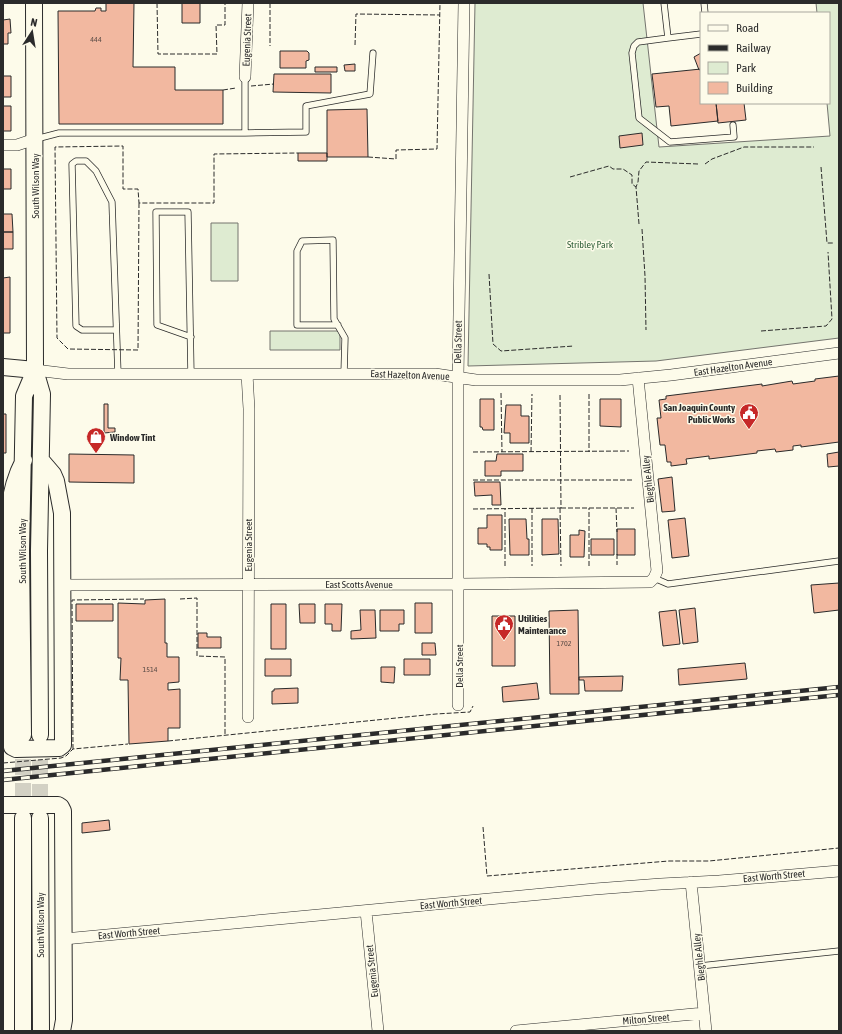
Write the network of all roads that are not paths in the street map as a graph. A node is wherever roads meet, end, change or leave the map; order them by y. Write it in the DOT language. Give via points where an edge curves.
graph roads {
  1 [pos="34,3"];
  2 [pos="248,3"];
  3 [pos="464,3"];
  4 [pos="664,3"];
  5 [pos="700,34"];
  6 [pos="668,38"];
  7 [pos="373,53"];
  8 [pos="245,77"];
  9 [pos="733,125"];
  10 [pos="245,133"];
  11 [pos="35,139"];
  12 [pos="3,145"];
  13 [pos="338,325"];
  14 [pos="116,330"];
  15 [pos="191,337"];
  16 [pos="839,353"];
  17 [pos="3,367"];
  18 [pos="35,370"];
  19 [pos="118,374"];
  20 [pos="191,374"];
  21 [pos="247,374"];
  22 [pos="344,374"];
  23 [pos="458,377"];
  24 [pos="638,378"];
  25 [pos="24,460"];
  26 [pos="41,460"];
  27 [pos="839,561"];
  28 [pos="654,578"];
  29 [pos="248,584"];
  30 [pos="458,584"];
  31 [pos="62,585"];
  32 [pos="5,600"];
  33 [pos="458,705"];
  34 [pos="248,717"];
  35 [pos="23,735"];
  36 [pos="40,735"];
  37 [pos="3,805"];
  38 [pos="23,818"];
  39 [pos="40,818"];
  40 [pos="839,871"];
  41 [pos="691,882"];
  42 [pos="366,911"];
  43 [pos="64,939"];
  44 [pos="839,952"];
  45 [pos="700,966"];
  46 [pos="704,1013"];
  47 [pos="23,1031"];
  48 [pos="41,1031"];
  49 [pos="62,1031"];
  50 [pos="378,1031"];
  51 [pos="516,1031"];
  52 [pos="706,1031"];
  1 -- 11 [label="main road, South Wilson Way"];
  2 -- 8 [label="street, Eugenia Street"];
  3 -- 23 [label="street, Della Street"];
  4 -- 6 [label="lane"];
  5 -- 6 [label="lane"];
  6 -- 9 [label="lane" via="638,42 634,46 632,53 639,118 670,142 734,137"];
  7 -- 10 [label="lane" via="370,94 306,106 306,132"];
  8 -- 10 [label="lane"];
  10 -- 11 [label="lane" via="59,133"];
  11 -- 12 [label="street" via="17,145"];
  11 -- 18 [label="main road, South Wilson Way"];
  13 -- 13 [label="lane" via="334,319 333,240 302,241 296,251 297,325"];
  13 -- 22 [label="lane" via="345,338"];
  14 -- 14 [label="lane" via="112,202 96,171 86,161 76,161 72,164 76,326 82,330"];
  14 -- 19 [label="lane"];
  15 -- 15 [label="lane" via="188,212 156,212 157,325"];
  15 -- 20 [label="lane"];
  16 -- 24 [label="street, East Hazelton Avenue"];
  17 -- 18 [label="main road, East Hazelton Avenue"];
  18 -- 19 [label="street, East Hazelton Avenue" via="68,374"];
  18 -- 25 [label="main road, South Wilson Way" via="24,396"];
  18 -- 26 [label="main road, South Wilson Way" via="42,394"];
  19 -- 20 [label="street, East Hazelton Avenue"];
  20 -- 21 [label="street, East Hazelton Avenue"];
  21 -- 22 [label="street, East Hazelton Avenue"];
  21 -- 29 [label="street, Eugenia Street"];
  22 -- 23 [label="street, East Hazelton Avenue" via="435,374"];
  23 -- 24 [label="street, East Hazelton Avenue" via="476,380"];
  23 -- 30 [label="street, Della Street"];
  24 -- 28 [label="street, Bieghle Alley" via="657,571"];
  25 -- 32 [label="main road" via="17,473 9,508"];
  25 -- 35 [label="main road, South Wilson Way" via="21,551"];
  26 -- 31 [label="main road" via="56,481 62,513"];
  26 -- 36 [label="main road, South Wilson Way"];
  27 -- 28 [label="lane" via="668,584"];
  28 -- 30 [label="street, East Scotts Avenue" via="650,582"];
  29 -- 30 [label="street, East Scotts Avenue"];
  29 -- 31 [label="street, East Scotts Avenue"];
  29 -- 34 [label="street, Eugenia Street"];
  30 -- 33 [label="street, Della Street"];
  31 -- 32 [label="main road" via="63,745 60,748 12,747 9,732"];
  37 -- 43 [label="main road" via="58,805 63,811"];
  38 -- 47 [label="main road, South Wilson Way"];
  39 -- 48 [label="main road, South Wilson Way"];
  40 -- 41 [label="street, East Worth Street"];
  41 -- 42 [label="street, East Worth Street"];
  41 -- 45 [label="street, Bieghle Alley"];
  42 -- 43 [label="street, East Worth Street"];
  42 -- 50 [label="street, Eugenia Street"];
  43 -- 49 [label="main road"];
  44 -- 45 [label="lane"];
  45 -- 46 [label="street, Bieghle Alley"];
  46 -- 51 [label="street, Milton Street"];
  46 -- 52 [label="street, Bieghle Alley"];
}
